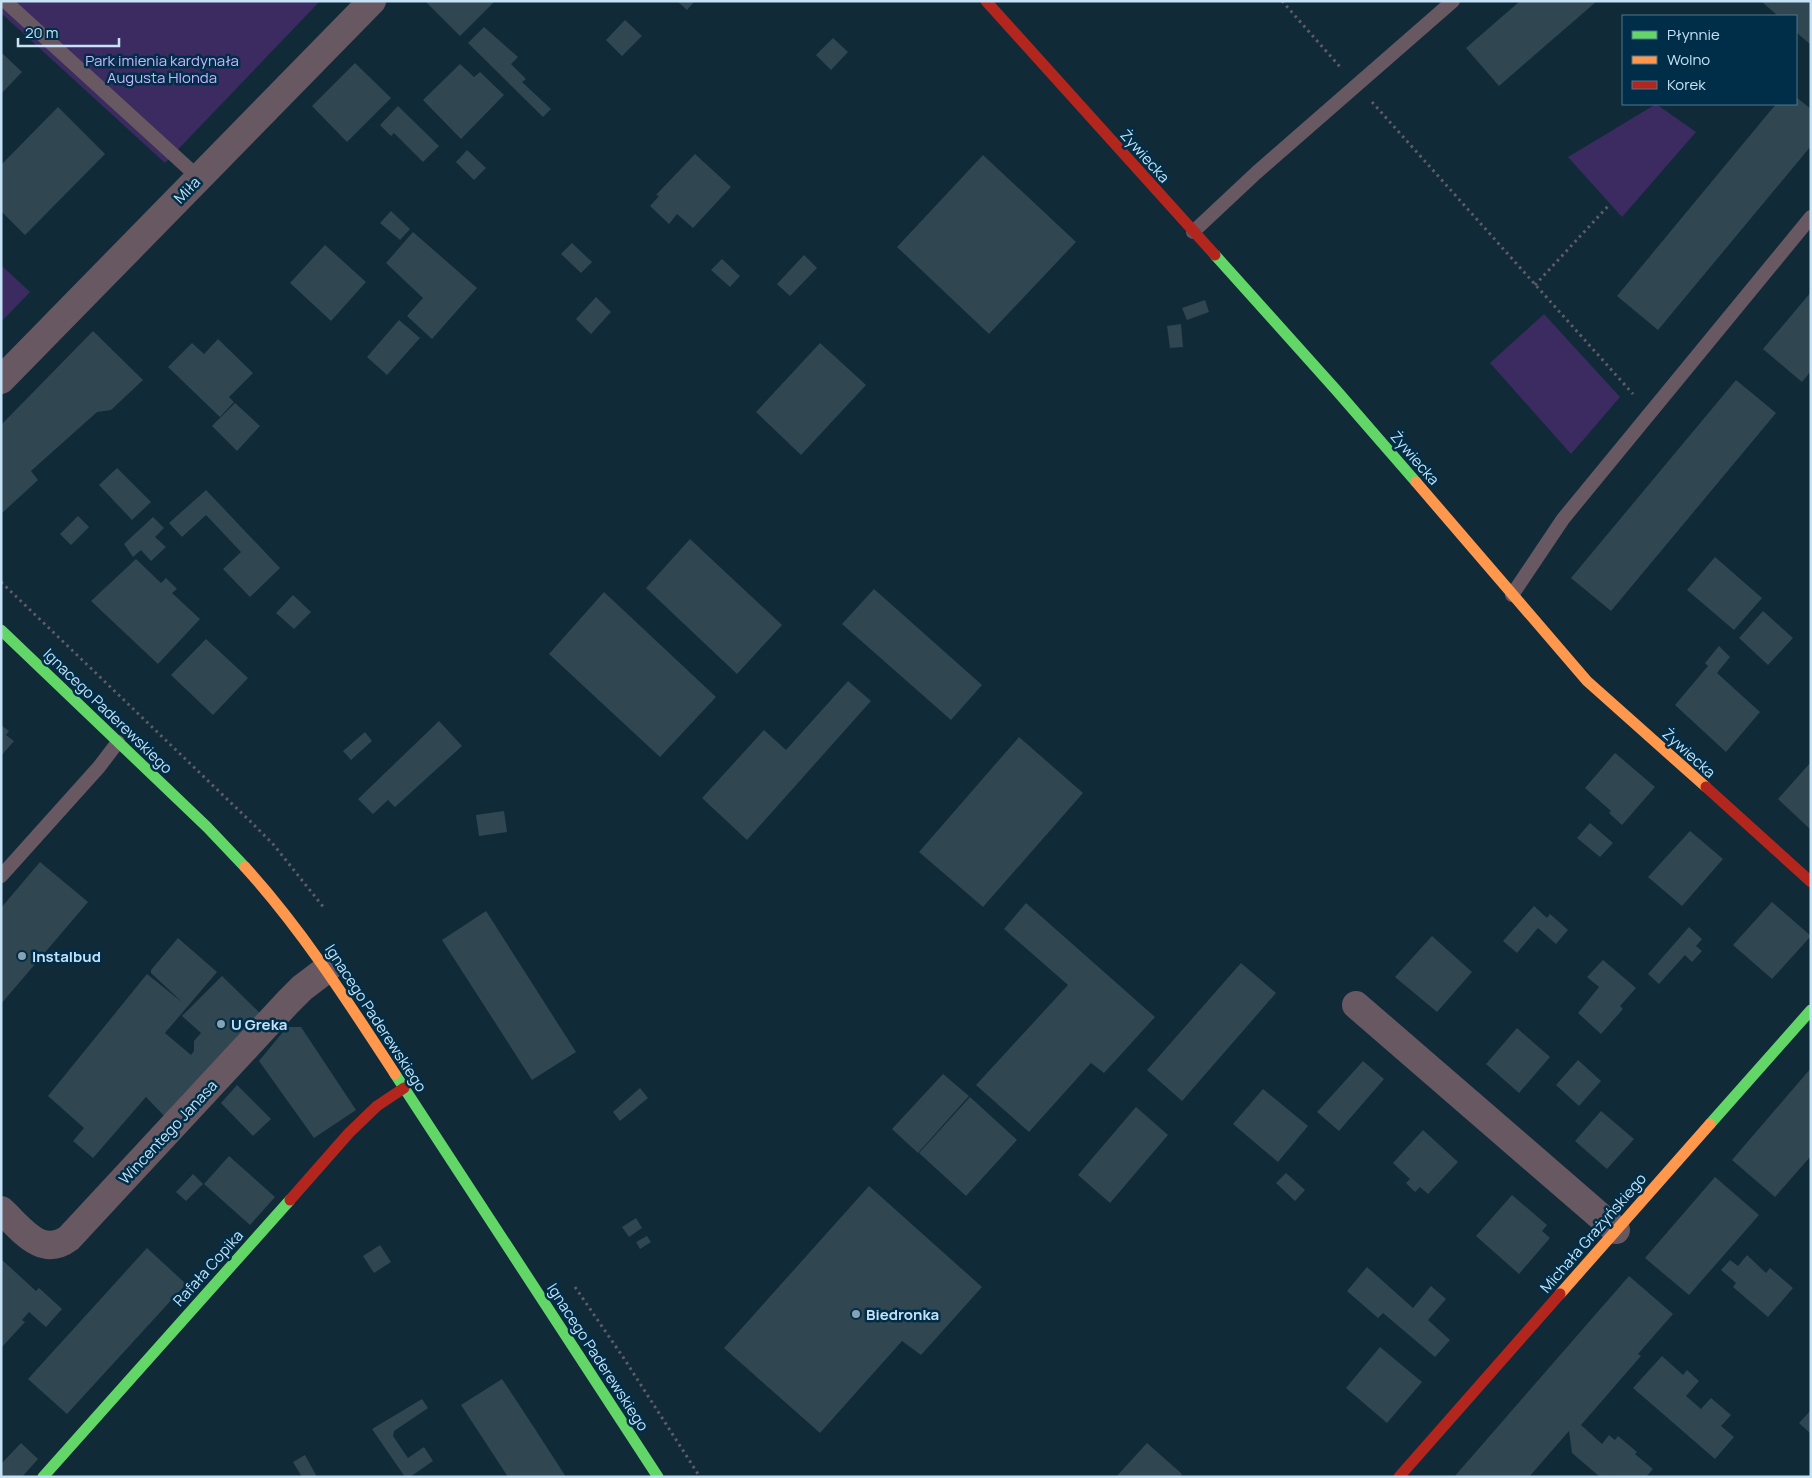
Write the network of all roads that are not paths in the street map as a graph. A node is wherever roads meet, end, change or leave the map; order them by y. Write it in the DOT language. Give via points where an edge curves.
graph roads {
  1 [pos="5,1"];
  2 [pos="372,1"];
  3 [pos="986,1"];
  4 [pos="1453,1"];
  5 [pos="199,178"];
  6 [pos="1811,217"];
  7 [pos="1193,232"];
  8 [pos="1,380"];
  9 [pos="1512,595"];
  10 [pos="1,630"];
  11 [pos="118,742"];
  12 [pos="1,876"];
  13 [pos="1811,882"];
  14 [pos="327,969"];
  15 [pos="1356,1004"];
  16 [pos="1811,1010"];
  17 [pos="404,1088"];
  18 [pos="1,1210"];
  19 [pos="1616,1230"];
  20 [pos="43,1477"];
  21 [pos="658,1477"];
  22 [pos="1399,1477"];
  1 -- 5 [label="lane"];
  2 -- 5 [label="street, Miła"];
  3 -- 7 [label="street, Żywiecka"];
  4 -- 7 [label="lane"];
  5 -- 8 [label="street, Miła"];
  6 -- 9 [label="lane" via="1563,519"];
  7 -- 9 [label="street, Żywiecka" via="1337,391"];
  9 -- 13 [label="street, Żywiecka" via="1587,681"];
  10 -- 11 [label="street, Ignacego Paderewskiego"];
  11 -- 12 [label="lane"];
  11 -- 14 [label="street, Ignacego Paderewskiego" via="236,856"];
  14 -- 17 [label="street, Ignacego Paderewskiego"];
  14 -- 18 [label="street, Wincentego Janasa" via="288,1002 61,1244 41,1244"];
  15 -- 19 [label="street"];
  16 -- 19 [label="street, Michała Grażyńskiego"];
  17 -- 20 [label="street, Rafała Copika" via="377,1106 349,1133"];
  17 -- 21 [label="street, Ignacego Paderewskiego"];
  19 -- 22 [label="street, Michała Grażyńskiego"];
}
